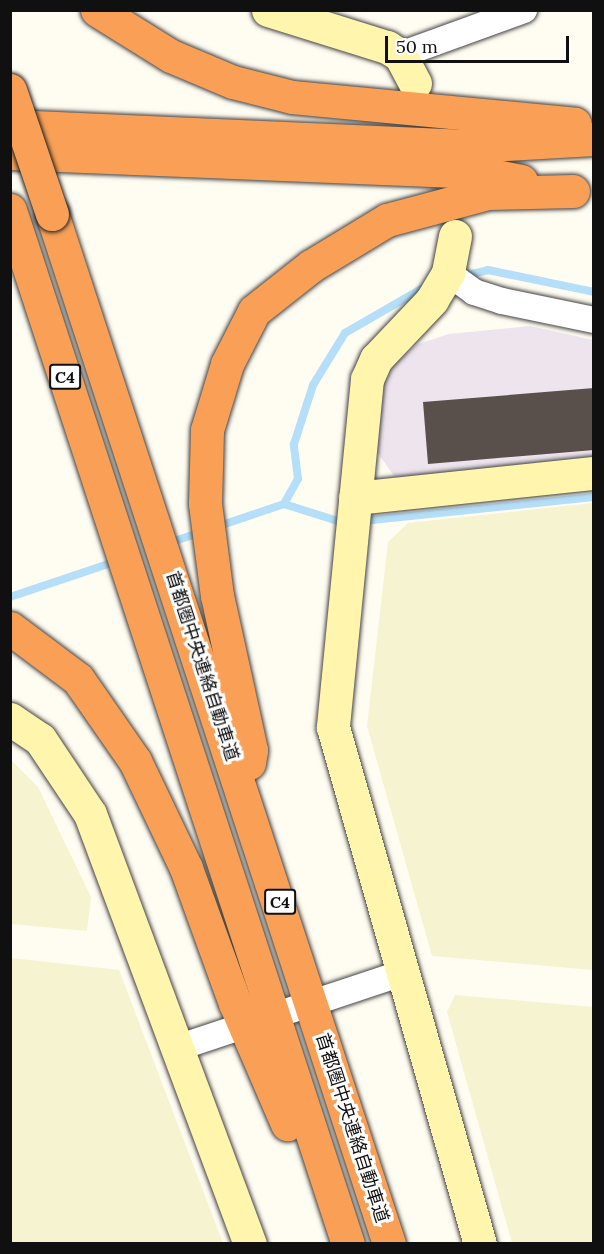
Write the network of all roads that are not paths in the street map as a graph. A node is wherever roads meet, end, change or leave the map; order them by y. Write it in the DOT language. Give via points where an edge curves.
graph roads {
  1 [pos="97,10"];
  2 [pos="268,10"];
  3 [pos="524,10"];
  4 [pos="408,69"];
  5 [pos="10,90"];
  6 [pos="10,126"];
  7 [pos="594,126"];
  8 [pos="594,139"];
  9 [pos="10,153"];
  10 [pos="583,192"];
  11 [pos="11,211"];
  12 [pos="455,236"];
  13 [pos="442,283"];
  14 [pos="594,320"];
  15 [pos="594,473"];
  16 [pos="355,502"];
  17 [pos="10,628"];
  18 [pos="10,719"];
  19 [pos="245,794"];
  20 [pos="402,973"];
  21 [pos="312,1003"];
  22 [pos="258,1021"];
  23 [pos="180,1047"];
  24 [pos="250,1244"];
  25 [pos="339,1244"];
  26 [pos="348,1244"];
  27 [pos="389,1244"];
  28 [pos="480,1244"];
  1 -- 7 [label="highway" via="171,56 233,82 292,97"];
  2 -- 4 [label="street" via="360,36"];
  3 -- 4 [label="street"];
  5 -- 19 [label="highway, 首都圏中央連絡自動車道 / C4, bridge"];
  6 -- 8 [label="highway" via="473,146"];
  9 -- 10 [label="highway" via="475,172"];
  10 -- 19 [label="highway" via="488,194 387,220 311,266 254,311 227,364 207,430 205,502 217,596 251,750"];
  11 -- 22 [label="highway, C4" via="129,574"];
  12 -- 13 [label="street"];
  13 -- 14 [label="street" via="502,301"];
  13 -- 16 [label="street" via="376,359 367,379"];
  15 -- 16 [label="street"];
  16 -- 20 [label="street" via="333,727"];
  17 -- 22 [label="highway" via="78,680 135,761"];
  18 -- 23 [label="street" via="40,739 90,814"];
  19 -- 21 [label="highway, 首都圏中央連絡自動車道 / C4"];
  20 -- 21 [label="street"];
  20 -- 28 [label="street"];
  21 -- 22 [label="street"];
  21 -- 27 [label="highway, 首都圏中央連絡自動車道 / C4"];
  22 -- 23 [label="street"];
  22 -- 25 [label="highway"];
  22 -- 26 [label="highway, C4"];
  23 -- 24 [label="street"];
}
